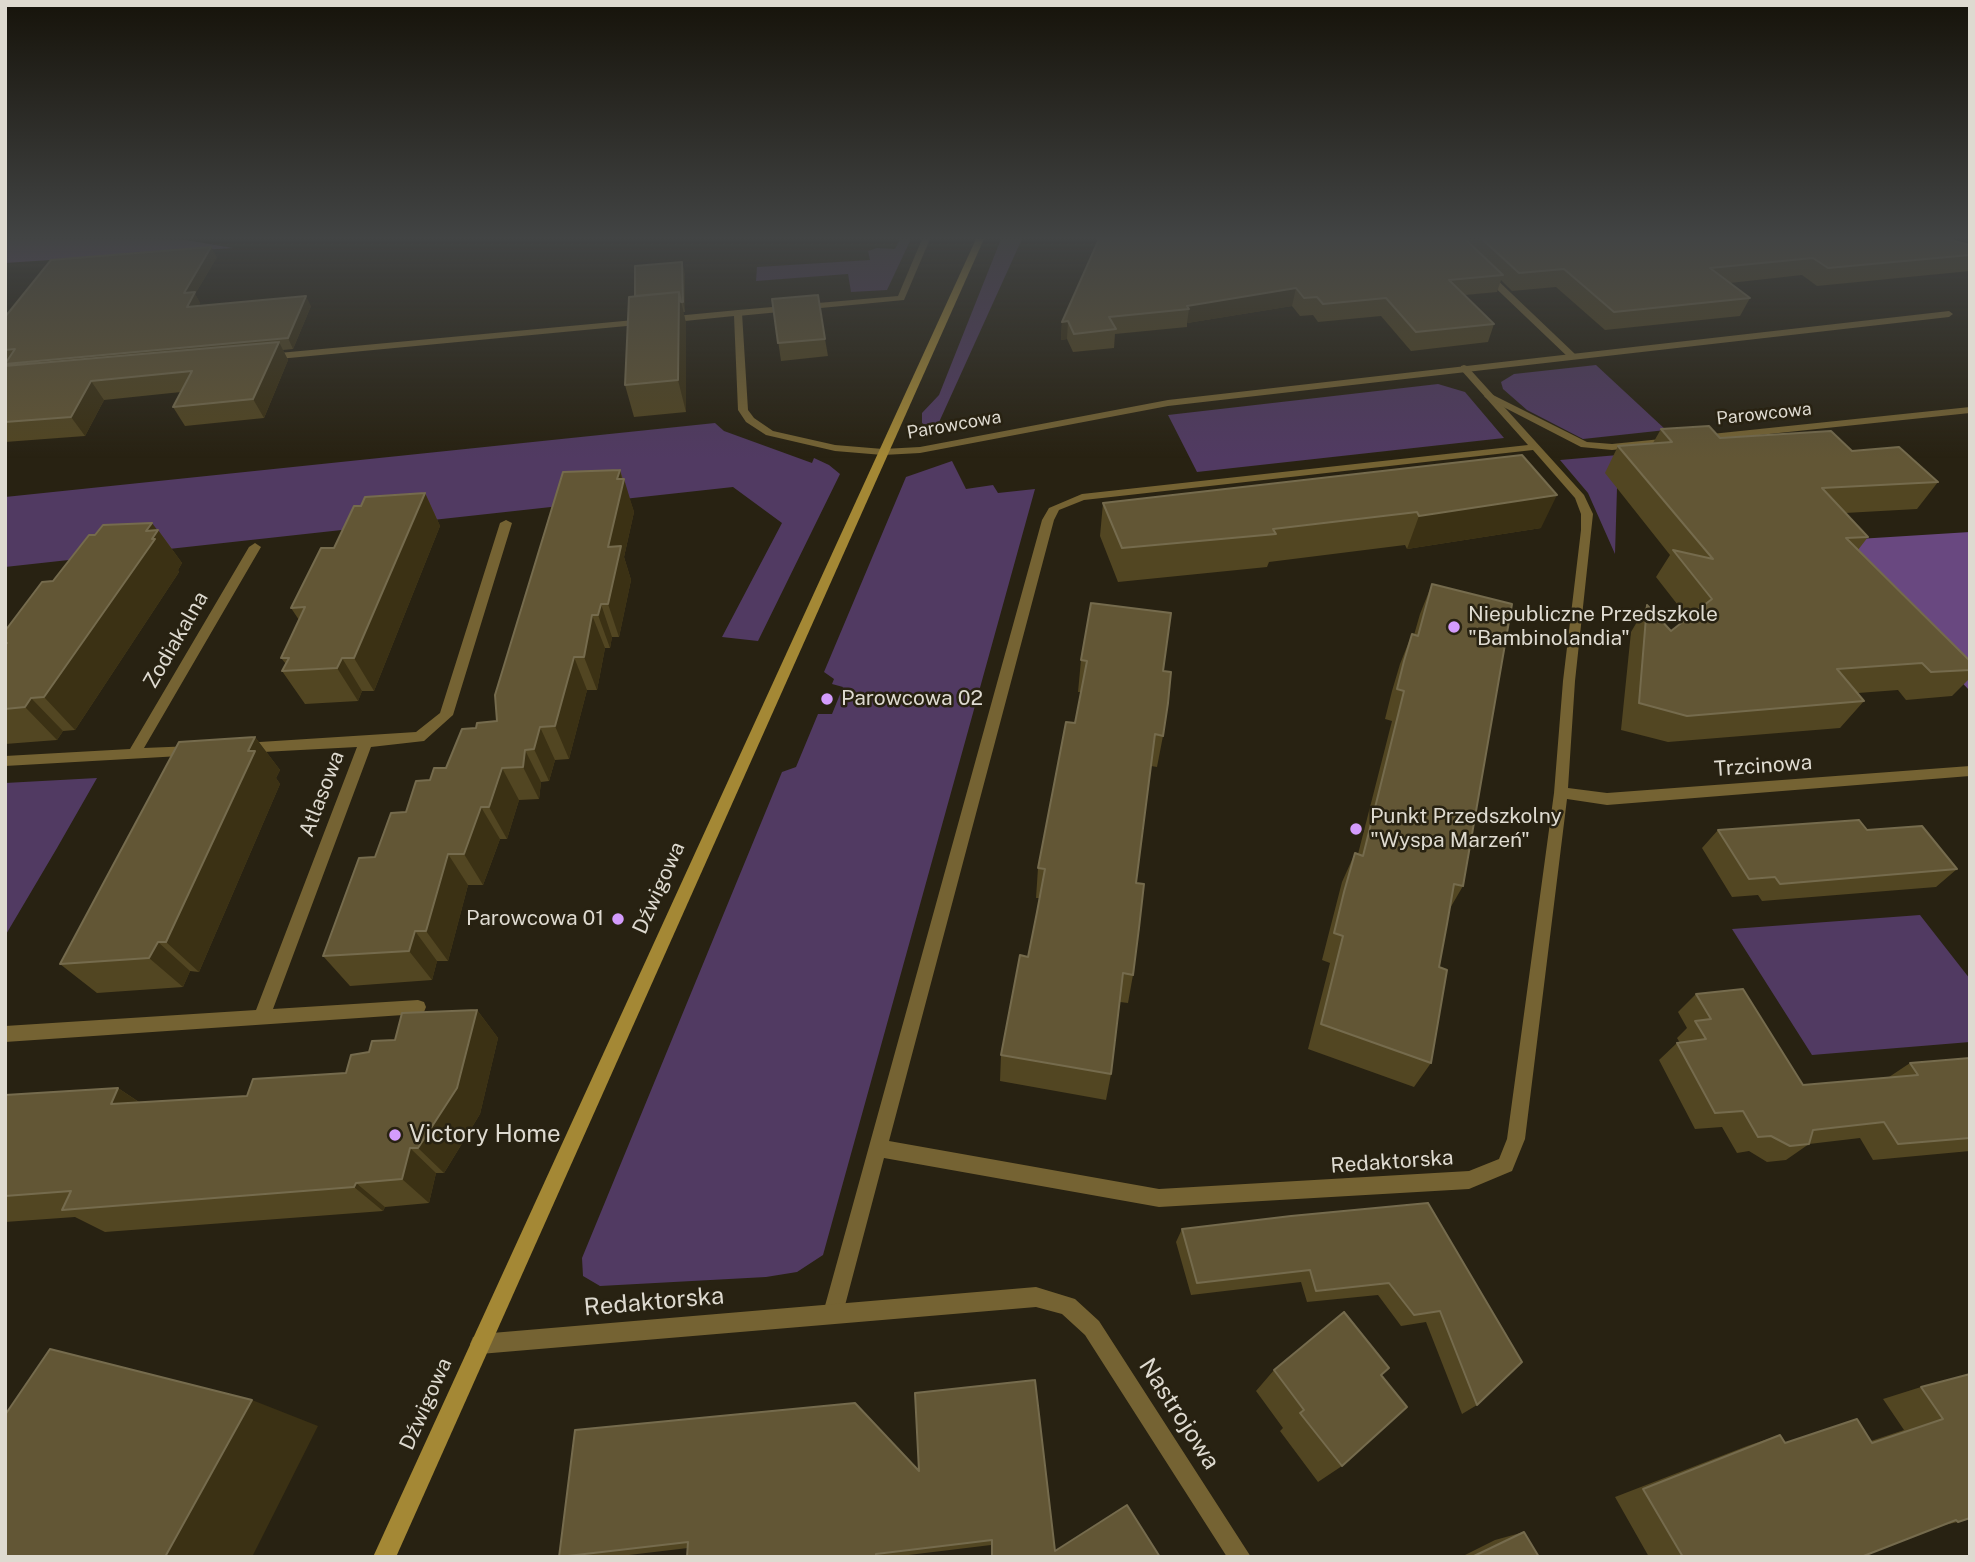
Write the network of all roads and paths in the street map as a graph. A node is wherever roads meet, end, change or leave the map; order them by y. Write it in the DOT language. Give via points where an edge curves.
graph roads {
  1 [pos="750,312"];
  2 [pos="947,312"];
  3 [pos="1526,312"];
  4 [pos="738,313"];
  5 [pos="1949,314"];
  6 [pos="1572,356"];
  7 [pos="258,358"];
  8 [pos="1464,368"];
  9 [pos="1489,396"];
  10 [pos="1970,410"];
  11 [pos="1694,439"];
  12 [pos="1680,440"];
  13 [pos="1536,447"];
  14 [pos="883,452"];
  15 [pos="506,523"];
  16 [pos="256,547"];
  17 [pos="366,742"];
  18 [pos="229,749"];
  19 [pos="202,751"];
  20 [pos="134,754"];
  21 [pos="5,761"];
  22 [pos="1970,771"];
  23 [pos="1561,793"];
  24 [pos="418,1007"];
  25 [pos="262,1016"];
  26 [pos="5,1034"];
  27 [pos="879,1148"];
  28 [pos="1068,1306"];
  29 [pos="833,1313"];
  30 [pos="480,1344"];
  31 [pos="384,1557"];
  32 [pos="1240,1557"];
  1 -- 4 [label="street"];
  2 -- 14 [label="main road, Dźwigowa"];
  3 -- 6 [label="street"];
  4 -- 7 [label="street"];
  4 -- 14 [label="street, Parowcowa" via="743,410 750,420 770,433 835,448"];
  5 -- 6 [label="street, Parowcowa"];
  6 -- 8 [label="street, Parowcowa"];
  8 -- 9 [label="street"];
  8 -- 14 [label="street, Parowcowa" via="1168,403 934,448"];
  9 -- 12 [label="street" via="1585,445"];
  9 -- 13 [label="street"];
  10 -- 11 [label="street, Parowcowa"];
  13 -- 23 [label="street, Redaktorska" via="1580,497 1587,514"];
  13 -- 27 [label="street" via="1082,497 1055,508 1048,520"];
  14 -- 30 [label="main road, Dźwigowa"];
  15 -- 17 [label="street, Atlasowa" via="446,715 419,737"];
  16 -- 20 [label="street, Zodiakalna"];
  17 -- 18 [label="street"];
  17 -- 25 [label="street, Atlasowa"];
  19 -- 20 [label="street"];
  20 -- 21 [label="street"];
  22 -- 23 [label="street, Trzcinowa" via="1607,799"];
  23 -- 27 [label="street, Redaktorska" via="1516,1139 1506,1165 1469,1180 1159,1198"];
  24 -- 25 [label="street"];
  25 -- 26 [label="street"];
  27 -- 29 [label="street"];
  28 -- 29 [label="street, Redaktorska" via="1036,1297"];
  28 -- 32 [label="street, Nastrojowa" via="1092,1328"];
  29 -- 30 [label="street, Redaktorska"];
  30 -- 31 [label="main road, Dźwigowa"];
}
